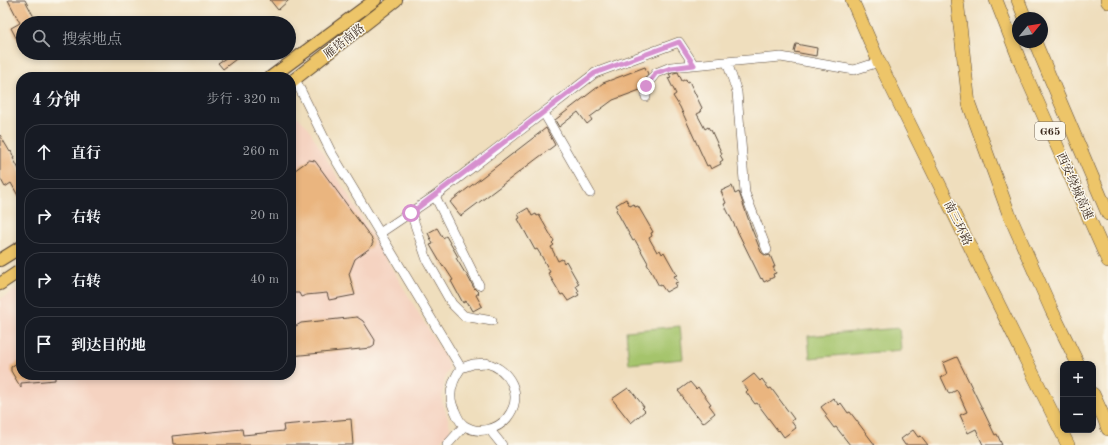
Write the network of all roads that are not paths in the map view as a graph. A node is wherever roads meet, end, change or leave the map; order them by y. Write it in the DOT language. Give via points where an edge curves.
graph roads {
  1 [pos="375,0"];
  2 [pos="396,0"];
  3 [pos="852,0"];
  4 [pos="957,0"];
  5 [pos="996,0"];
  6 [pos="1018,0"];
  7 [pos="1023,12"];
  8 [pos="1038,48"];
  9 [pos="296,58"];
  10 [pos="294,60"];
  11 [pos="727,62"];
  12 [pos="879,62"];
  13 [pos="694,65"];
  14 [pos="278,72"];
  15 [pos="296,79"];
  16 [pos="296,87"];
  17 [pos="646,97"];
  18 [pos="544,113"];
  19 [pos="590,193"];
  20 [pos="435,196"];
  21 [pos="411,213"];
  22 [pos="1108,214"];
  23 [pos="380,234"];
  24 [pos="16,250"];
  25 [pos="767,250"];
  26 [pos="0,260"];
  27 [pos="1108,261"];
  28 [pos="16,273"];
  29 [pos="0,284"];
  30 [pos="479,285"];
  31 [pos="492,321"];
  32 [pos="1077,361"];
  33 [pos="461,368"];
  34 [pos="1094,397"];
  35 [pos="1107,424"];
  36 [pos="464,426"];
  37 [pos="490,430"];
  38 [pos="447,445"];
  39 [pos="502,445"];
  40 [pos="1068,445"];
  1 -- 9 [label="main road, 雁塔南路"];
  2 -- 15 [label="main road, 雁塔南路"];
  3 -- 12 [label="highway, 南三环路"];
  4 -- 32 [label="highway" via="969,104 1009,214"];
  5 -- 27 [label="highway, 西安绕城高速 / G65" via="1023,69"];
  6 -- 7 [label="highway"];
  8 -- 22 [label="highway, 西安绕城高速 / G65"];
  10 -- 14 [label="main road, 雁塔南路"];
  11 -- 12 [label="street" via="781,58 854,70"];
  11 -- 13 [label="street"];
  11 -- 25 [label="street" via="737,92 745,193"];
  12 -- 40 [label="highway, 南三环路"];
  13 -- 17 [label="street" via="656,73 646,86"];
  13 -- 18 [label="street" via="679,42 595,73"];
  16 -- 23 [label="street"];
  18 -- 19 [label="street"];
  18 -- 20 [label="street"];
  20 -- 21 [label="street"];
  20 -- 30 [label="street"];
  21 -- 23 [label="street"];
  21 -- 31 [label="street" via="427,260 452,304 464,316"];
  23 -- 33 [label="street"];
  24 -- 26 [label="main road"];
  28 -- 29 [label="main road"];
  33 -- 36 [label="street" via="453,381 451,393 452,404"];
  33 -- 37 [label="street" via="473,364 495,365 510,380 516,393 513,406 507,418"];
  34 -- 35 [label="highway"];
  36 -- 37 [label="street" via="476,431"];
  36 -- 38 [label="street"];
  37 -- 39 [label="street"];
}
